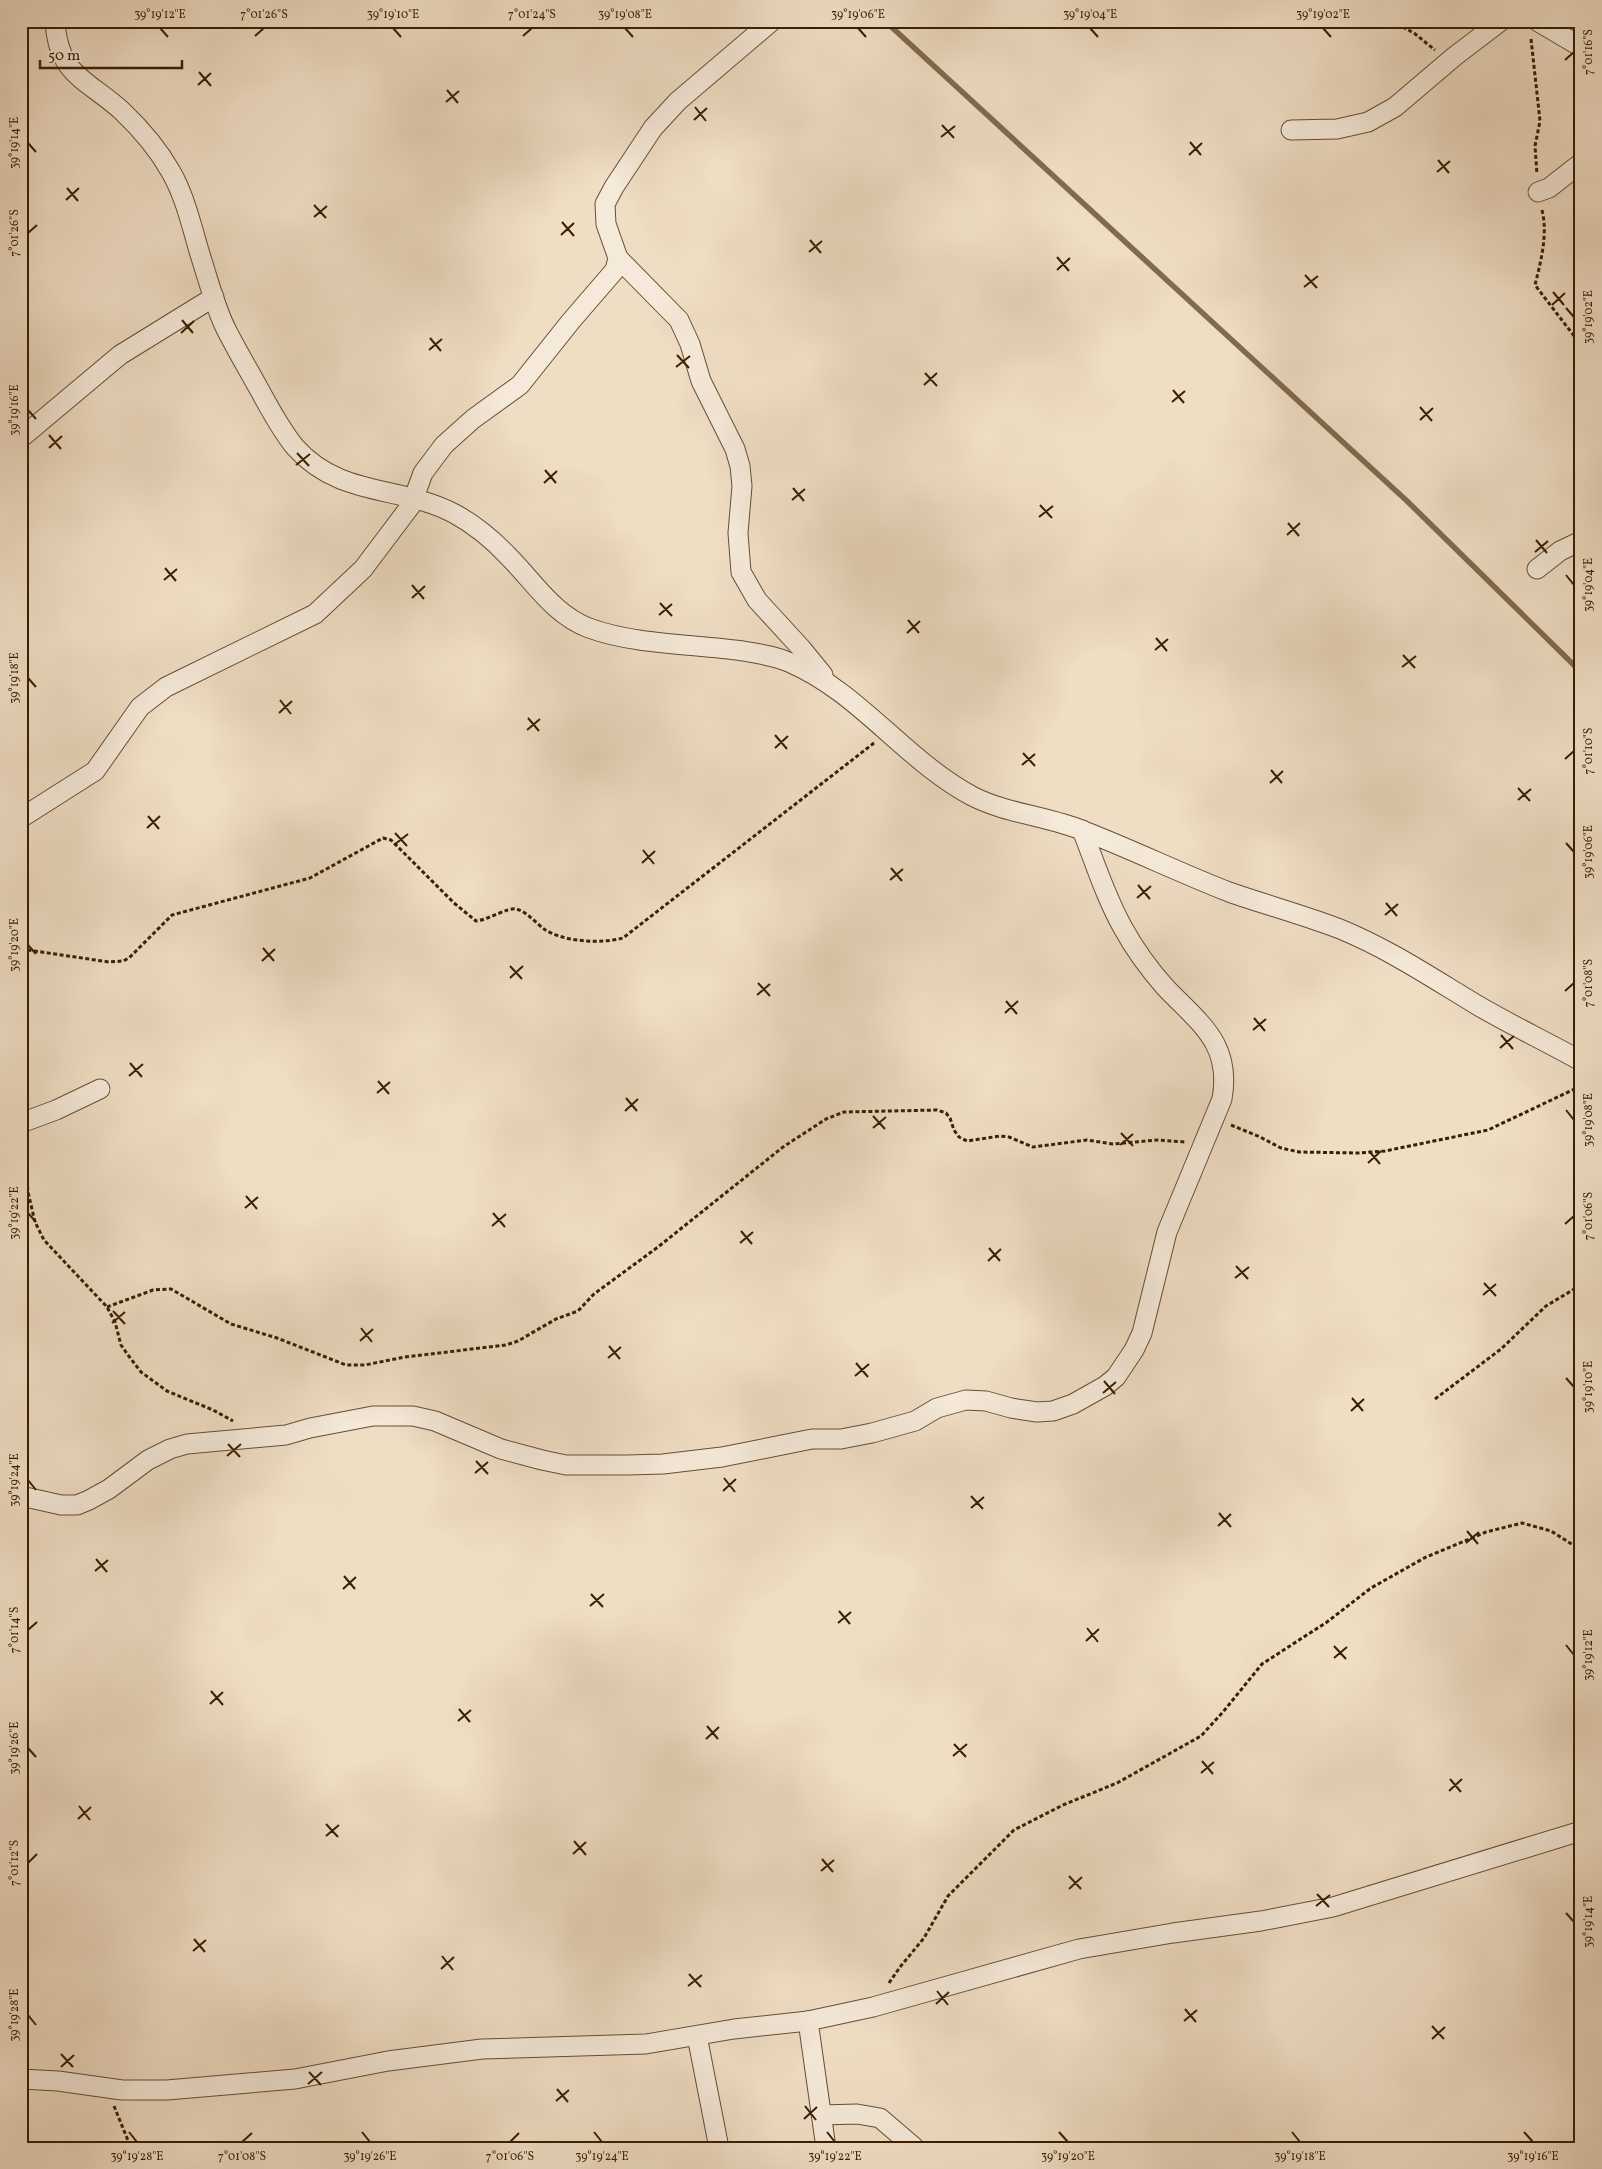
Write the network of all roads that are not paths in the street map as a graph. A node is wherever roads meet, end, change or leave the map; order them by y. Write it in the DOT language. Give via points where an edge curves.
graph roads {
  1 [pos="55,21"];
  2 [pos="772,21"];
  3 [pos="1502,21"];
  4 [pos="1537,21"];
  5 [pos="1581,48"];
  6 [pos="1291,130"];
  7 [pos="1581,163"];
  8 [pos="1538,192"];
  9 [pos="618,258"];
  10 [pos="214,297"];
  11 [pos="21,438"];
  12 [pos="415,500"];
  13 [pos="1581,541"];
  14 [pos="1537,569"];
  15 [pos="828,682"];
  16 [pos="21,818"];
  17 [pos="1082,830"];
  18 [pos="1581,1062"];
  19 [pos="100,1090"];
  20 [pos="22,1129"];
  21 [pos="21,1496"];
  22 [pos="1581,1831"];
  23 [pos="808,2021"];
  24 [pos="698,2036"];
  25 [pos="21,2079"];
  26 [pos="822,2115"];
  27 [pos="719,2148"];
  28 [pos="826,2148"];
  29 [pos="915,2148"];
  1 -- 10 [label="street" via="58,47 70,67 80,79 124,113 168,166 180,189"];
  2 -- 9 [label="street" via="678,101 653,128 614,187 605,204 606,224"];
  3 -- 6 [label="street" via="1395,107 1368,122 1337,128"];
  4 -- 5 [label="street"];
  7 -- 8 [label="street" via="1550,188"];
  9 -- 12 [label="street" via="610,277 520,385 444,445 419,483"];
  9 -- 15 [label="street" via="679,320 701,381 735,449 742,486 738,533 741,572 757,600"];
  10 -- 11 [label="street" via="120,355"];
  10 -- 12 [label="street" via="225,327 294,446 313,465 334,478"];
  12 -- 15 [label="street" via="454,514 485,535 547,600 584,626 662,643 778,657"];
  12 -- 16 [label="street" via="363,569 315,614 166,688 140,707 95,770"];
  13 -- 14 [label="street" via="1560,551"];
  15 -- 17 [label="street" via="938,774 974,797"];
  17 -- 18 [label="street" via="1232,893 1344,930 1391,952"];
  17 -- 21 [label="street" via="1123,929 1164,986 1202,1026 1220,1051 1224,1084 1214,1119 1167,1232 1142,1333 1116,1377 1105,1386 1053,1411 1038,1412 966,1400 872,1434 812,1439 722,1457 627,1466 566,1465 501,1449 435,1421 413,1416 373,1416 286,1435 187,1444 170,1449 148,1460 109,1489 77,1505 61,1505"];
  19 -- 20 [label="street"];
  22 -- 23 [label="street" via="1333,1907 1262,1922 1078,1949 873,2008"];
  23 -- 24 [label="street"];
  23 -- 26 [label="street"];
  24 -- 25 [label="street" via="646,2044 482,2048 286,2080 167,2090 122,2090"];
  24 -- 27 [label="street"];
  26 -- 28 [label="street"];
  26 -- 29 [label="street" via="857,2114 880,2118"];
}
